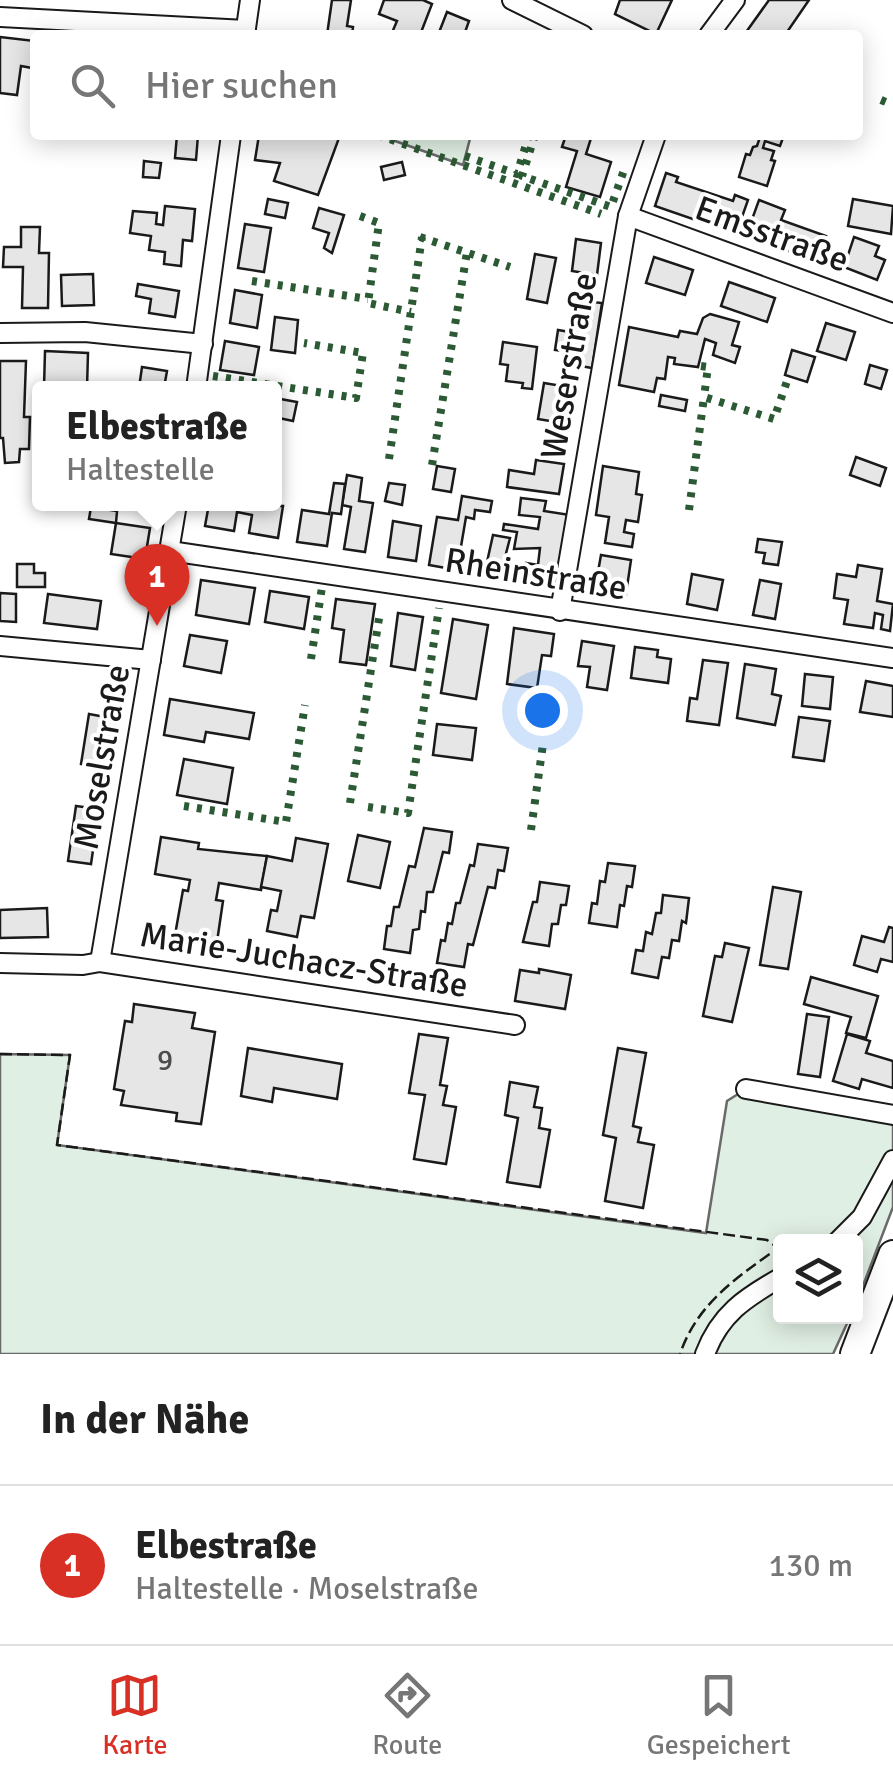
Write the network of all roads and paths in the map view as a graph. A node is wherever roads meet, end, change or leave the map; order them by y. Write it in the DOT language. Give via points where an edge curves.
graph roads {
  1 [pos="250,0"];
  2 [pos="512,0"];
  3 [pos="735,0"];
  4 [pos="0,17"];
  5 [pos="212,30"];
  6 [pos="245,30"];
  7 [pos="572,30"];
  8 [pos="713,30"];
  9 [pos="230,140"];
  10 [pos="654,140"];
  11 [pos="628,216"];
  12 [pos="893,313"];
  13 [pos="0,333"];
  14 [pos="203,344"];
  15 [pos="197,381"];
  16 [pos="176,511"];
  17 [pos="170,550"];
  18 [pos="560,610"];
  19 [pos="0,646"];
  20 [pos="893,658"];
  21 [pos="151,660"];
  22 [pos="0,963"];
  23 [pos="92,964"];
  24 [pos="515,1025"];
  25 [pos="746,1089"];
  26 [pos="893,1115"];
  27 [pos="893,1160"];
  28 [pos="845,1234"];
  29 [pos="893,1255"];
  30 [pos="773,1282"];
  31 [pos="704,1354"];
  32 [pos="855,1354"];
  1 -- 6 [label="street"];
  2 -- 7 [label="street"];
  3 -- 8 [label="street"];
  4 -- 5 [label="street"];
  9 -- 14 [label="street"];
  10 -- 11 [label="street, Weserstraße"];
  11 -- 12 [label="street, Emsstraße"];
  11 -- 18 [label="street, Weserstraße"];
  13 -- 14 [label="street" via="85,332"];
  14 -- 15 [label="street"];
  16 -- 17 [label="street, Moselstraße"];
  17 -- 18 [label="street, Rheinstraße"];
  17 -- 21 [label="street, Moselstraße"];
  18 -- 20 [label="street, Rheinstraße"];
  19 -- 21 [label="street"];
  21 -- 23 [label="street, Moselstraße"];
  22 -- 23 [label="street, Marie-Juchacz-Straße"];
  23 -- 24 [label="street, Marie-Juchacz-Straße"];
  25 -- 26 [label="street"];
  27 -- 28 [label="street" via="862,1217"];
  29 -- 32 [label="main road"];
  30 -- 31 [label="street" via="738,1302"];
}
